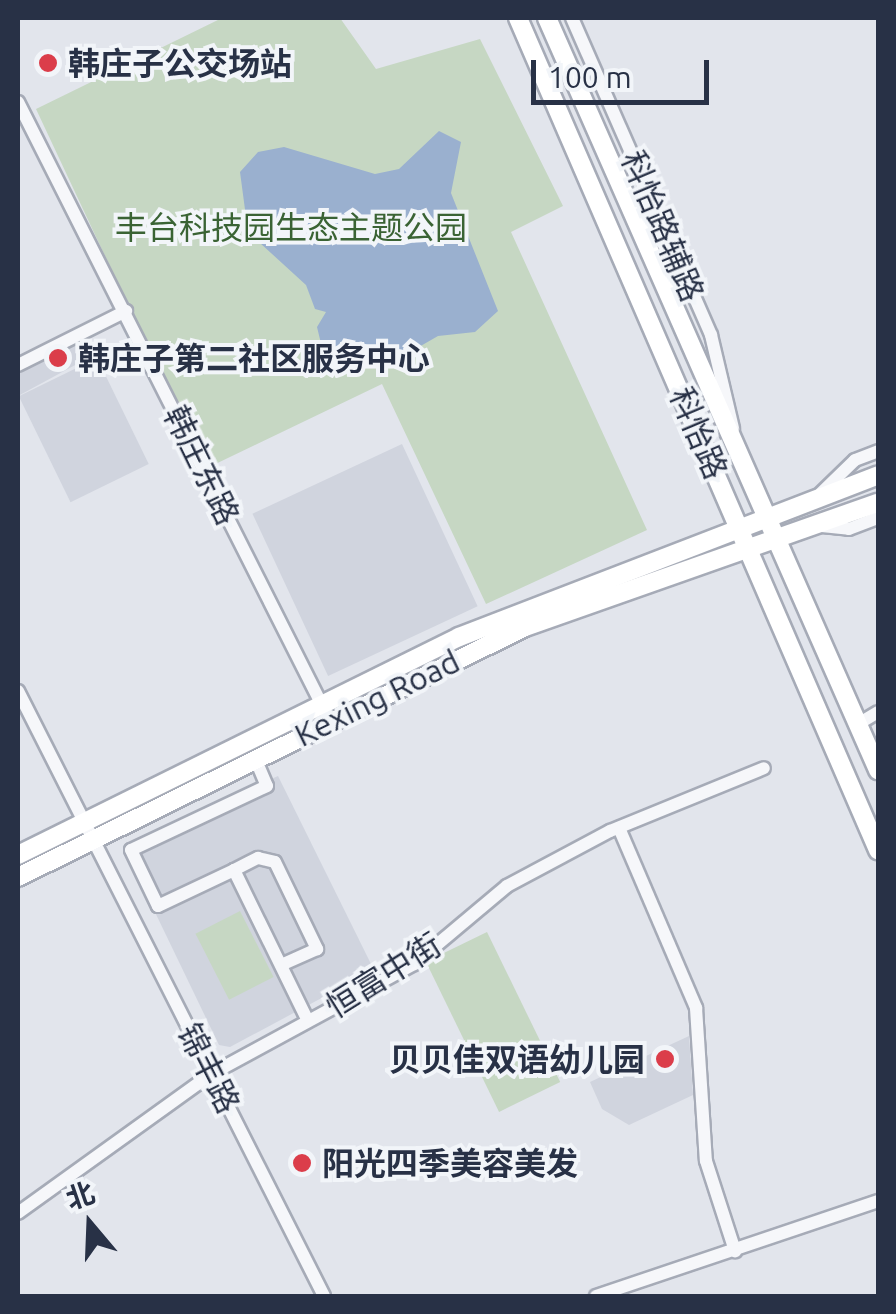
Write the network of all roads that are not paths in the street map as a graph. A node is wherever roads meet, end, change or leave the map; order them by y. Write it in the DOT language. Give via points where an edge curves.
graph roads {
  1 [pos="518,18"];
  2 [pos="547,18"];
  3 [pos="572,18"];
  4 [pos="18,102"];
  5 [pos="126,311"];
  6 [pos="18,364"];
  7 [pos="736,440"];
  8 [pos="878,451"];
  9 [pos="878,474"];
  10 [pos="816,498"];
  11 [pos="878,503"];
  12 [pos="768,516"];
  13 [pos="878,518"];
  14 [pos="814,525"];
  15 [pos="740,527"];
  16 [pos="777,537"];
  17 [pos="748,547"];
  18 [pos="18,691"];
  19 [pos="878,712"];
  20 [pos="325,714"];
  21 [pos="858,724"];
  22 [pos="255,758"];
  23 [pos="764,768"];
  24 [pos="878,770"];
  25 [pos="80,823"];
  26 [pos="619,828"];
  27 [pos="89,842"];
  28 [pos="878,850"];
  29 [pos="18,855"];
  30 [pos="234,870"];
  31 [pos="18,876"];
  32 [pos="281,965"];
  33 [pos="308,1021"];
  34 [pos="212,1073"];
  35 [pos="878,1201"];
  36 [pos="18,1213"];
  37 [pos="735,1251"];
  38 [pos="324,1296"];
  39 [pos="596,1296"];
  1 -- 15 [label="main road, 科怡路"];
  2 -- 7 [label="main road, 科怡路"];
  3 -- 7 [label="street, 科怡路辅路" via="711,336"];
  4 -- 5 [label="street, 韩庄东路"];
  5 -- 6 [label="street"];
  5 -- 20 [label="street, 韩庄东路"];
  7 -- 12 [label="main road, 科怡路"];
  8 -- 10 [label="street" via="855,460"];
  9 -- 10 [label="main road, Kexing Road"];
  10 -- 12 [label="main road, Kexing Road"];
  11 -- 14 [label="main road, Kexing Road"];
  12 -- 15 [label="main road, Kexing Road"];
  12 -- 16 [label="main road, 科怡路"];
  13 -- 14 [label="street" via="849,529"];
  14 -- 16 [label="main road, Kexing Road"];
  15 -- 17 [label="main road, 科怡路"];
  15 -- 20 [label="main road, Kexing Road" via="509,616"];
  16 -- 17 [label="main road, Kexing Road"];
  16 -- 21 [label="main road, 科怡路"];
  17 -- 20 [label="main road, Kexing Road" via="525,627"];
  17 -- 28 [label="main road, 科怡路"];
  18 -- 25 [label="street, 锦丰路"];
  19 -- 21 [label="street"];
  20 -- 22 [label="main road, Kexing Road"];
  20 -- 25 [label="main road, Kexing Road"];
  21 -- 24 [label="main road, 科怡路"];
  22 -- 27 [label="main road, Kexing Road"];
  22 -- 30 [label="street" via="267,786 132,850 158,906"];
  23 -- 26 [label="street, 恒富中街"];
  25 -- 27 [label="street, 锦丰路"];
  25 -- 29 [label="main road, Kexing Road"];
  26 -- 33 [label="street, 恒富中街" via="506,886 414,964"];
  26 -- 37 [label="street" via="696,1008 706,1161"];
  27 -- 31 [label="main road, Kexing Road"];
  27 -- 34 [label="street, 锦丰路"];
  30 -- 32 [label="street"];
  30 -- 32 [label="street" via="258,858 276,862 317,949"];
  32 -- 33 [label="street"];
  33 -- 34 [label="street, 恒富中街"];
  34 -- 36 [label="street, 恒富中街"];
  34 -- 38 [label="street, 锦丰路"];
  35 -- 37 [label="street"];
  37 -- 39 [label="street"];
}
